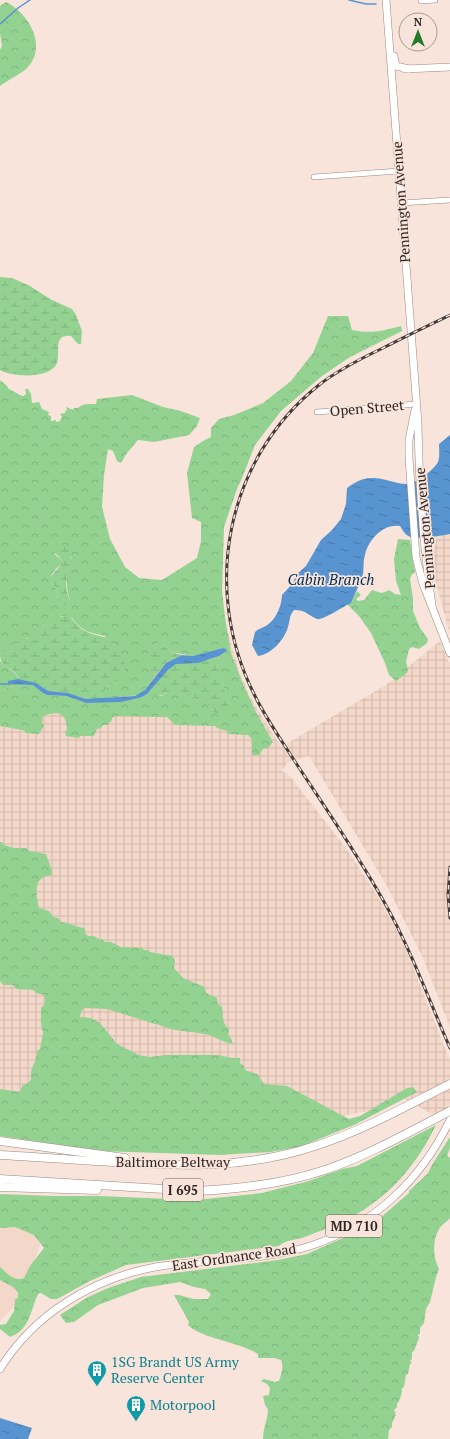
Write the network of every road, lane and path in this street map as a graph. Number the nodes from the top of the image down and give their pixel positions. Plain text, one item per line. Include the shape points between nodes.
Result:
1 (386, 0) edge
2 (435, 0) edge
3 (421, 1) edge
4 (450, 67) edge
5 (391, 69) junction
6 (409, 69) junction
7 (399, 172) junction
8 (314, 177) dead end
9 (450, 200) edge
10 (401, 203) junction
11 (416, 404) junction
12 (318, 412) dead end
13 (432, 604) junction
14 (450, 653) edge
15 (450, 1084) edge
16 (450, 1111) edge
17 (450, 1120) edge
18 (0, 1141) edge
19 (0, 1155) edge
20 (220, 1165) junction
21 (0, 1179) edge
22 (0, 1187) edge
23 (224, 1190) junction
24 (0, 1369) edge

1 - 5 main road, Pennington Avenue
1 - 6 main road via 395,64
2 - 3 street
4 - 6 main road
5 - 6 main road
5 - 7 main road, Pennington Avenue
7 - 8 street
7 - 10 main road, Pennington Avenue
9 - 10 street
10 - 11 main road, Pennington Avenue
11 - 12 street, Open Street
11 - 13 main road, Pennington Avenue via 425,557
11 - 13 main road, Pennington Avenue via 409,440 414,542 418,571
13 - 14 main road, Pennington Avenue
15 - 20 highway, Baltimore Beltway / I 695 via 345,1135 315,1146 279,1156
16 - 23 highway, Baltimore Beltway / I 695 via 354,1159 325,1170 254,1187
17 - 24 main road, East Ordnance Road / MD 710 via 417,1173 400,1192 360,1223 310,1246 282,1253 155,1267 103,1282 64,1303 44,1319 12,1351
18 - 20 highway via 129,1158
19 - 20 highway, Baltimore Beltway / I 695 via 166,1165
21 - 23 highway, Baltimore Beltway / I 695
22 - 23 highway via 152,1192

